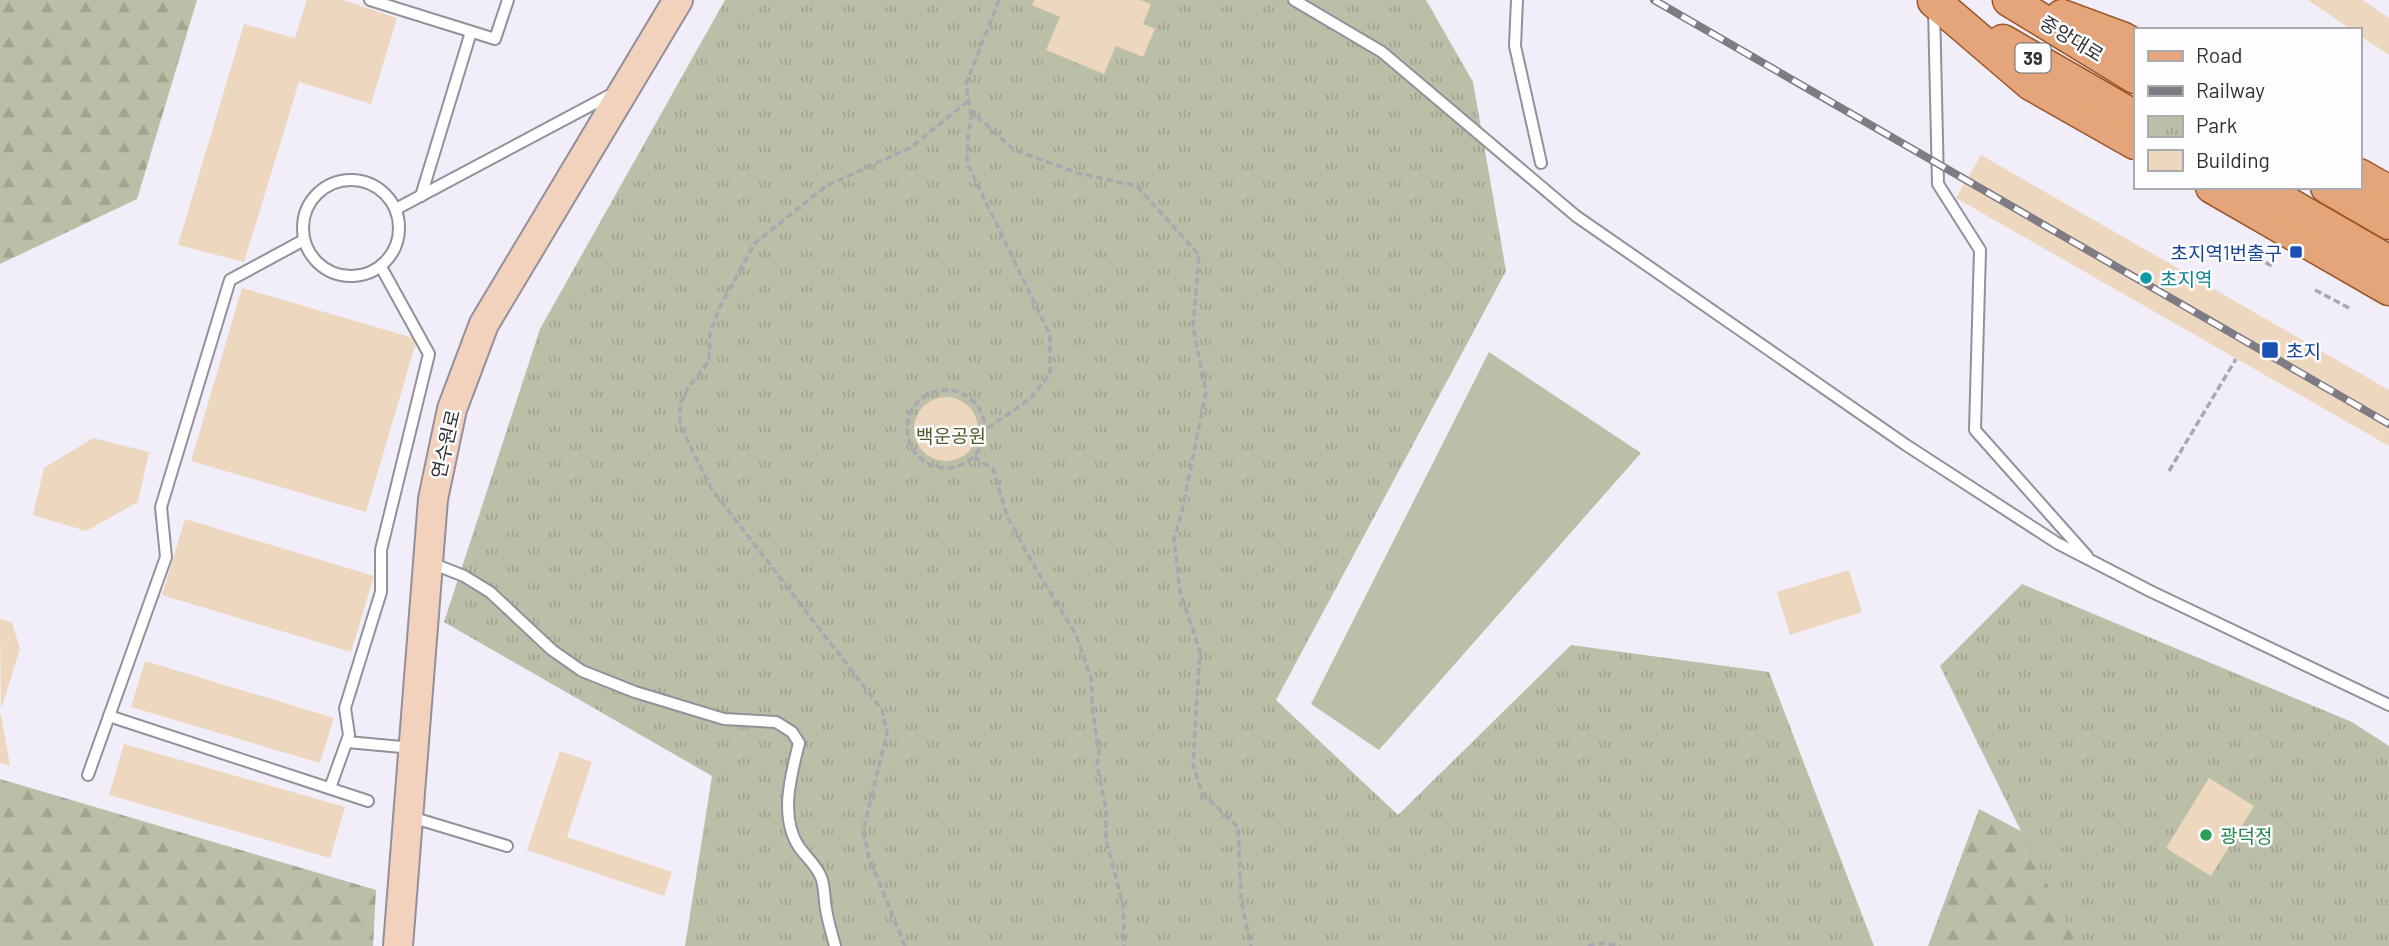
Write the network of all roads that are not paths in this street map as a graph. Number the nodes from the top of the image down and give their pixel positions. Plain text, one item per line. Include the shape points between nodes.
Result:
1 (370, 0) edge
2 (508, 0) edge
3 (678, 0) edge
4 (1294, 0) edge
5 (1517, 0) edge
6 (2008, 0) edge
7 (2017, 0) edge
8 (1933, 1) edge
9 (471, 32) junction
10 (2134, 44) edge
11 (2134, 76) edge
12 (626, 87) junction
13 (2134, 116) edge
14 (2134, 143) edge
15 (1541, 163) dead end
16 (2361, 176) edge
17 (2215, 189) edge
18 (2262, 189) edge
19 (2330, 189) edge
20 (2389, 192) edge
21 (421, 196) junction
22 (396, 209) junction
23 (2389, 223) edge
24 (303, 240) junction
25 (2389, 262) edge
26 (381, 267) junction
27 (2389, 289) edge
28 (2092, 561) junction
29 (428, 562) junction
30 (2389, 705) edge
31 (109, 716) junction
32 (346, 742) junction
33 (414, 748) junction
34 (88, 775) dead end
35 (330, 788) junction
36 (368, 801) dead end
37 (408, 816) junction
38 (507, 846) dead end
39 (398, 946) edge
40 (835, 946) edge

1 - 9 lane
2 - 9 lane via 495,39
3 - 12 street, 연수원로
4 - 28 lane via 1382,52 1587,224 1906,444
5 - 15 lane via 1516,46
6 - 11 main road, 중앙대로 / 39
7 - 10 main road
8 - 13 main road, 중앙대로 / 39
8 - 14 main road via 2031,84
8 - 28 lane via 1938,184 1980,250 1975,430
9 - 21 lane
12 - 21 lane
12 - 29 street, 연수원로 via 484,324 452,409 433,499
16 - 20 main road
17 - 27 main road
18 - 25 main road
19 - 23 main road
21 - 22 lane
22 - 24 lane via 374,186 343,180 315,195 306,208
22 - 26 lane via 398,241
24 - 26 lane via 320,266 335,274 366,275
24 - 31 lane via 230,280 161,507 166,557
26 - 32 lane via 429,354 381,550 382,592 345,708
28 - 30 lane
29 - 33 street, 연수원로
29 - 40 lane via 490,592 552,650 582,671 680,707 724,719 776,722 792,732 799,743 792,774 790,829 822,880
31 - 34 lane
31 - 35 lane
32 - 33 lane
32 - 35 lane
33 - 37 street, 연수원로
35 - 36 lane
37 - 38 lane
37 - 39 street, 연수원로

